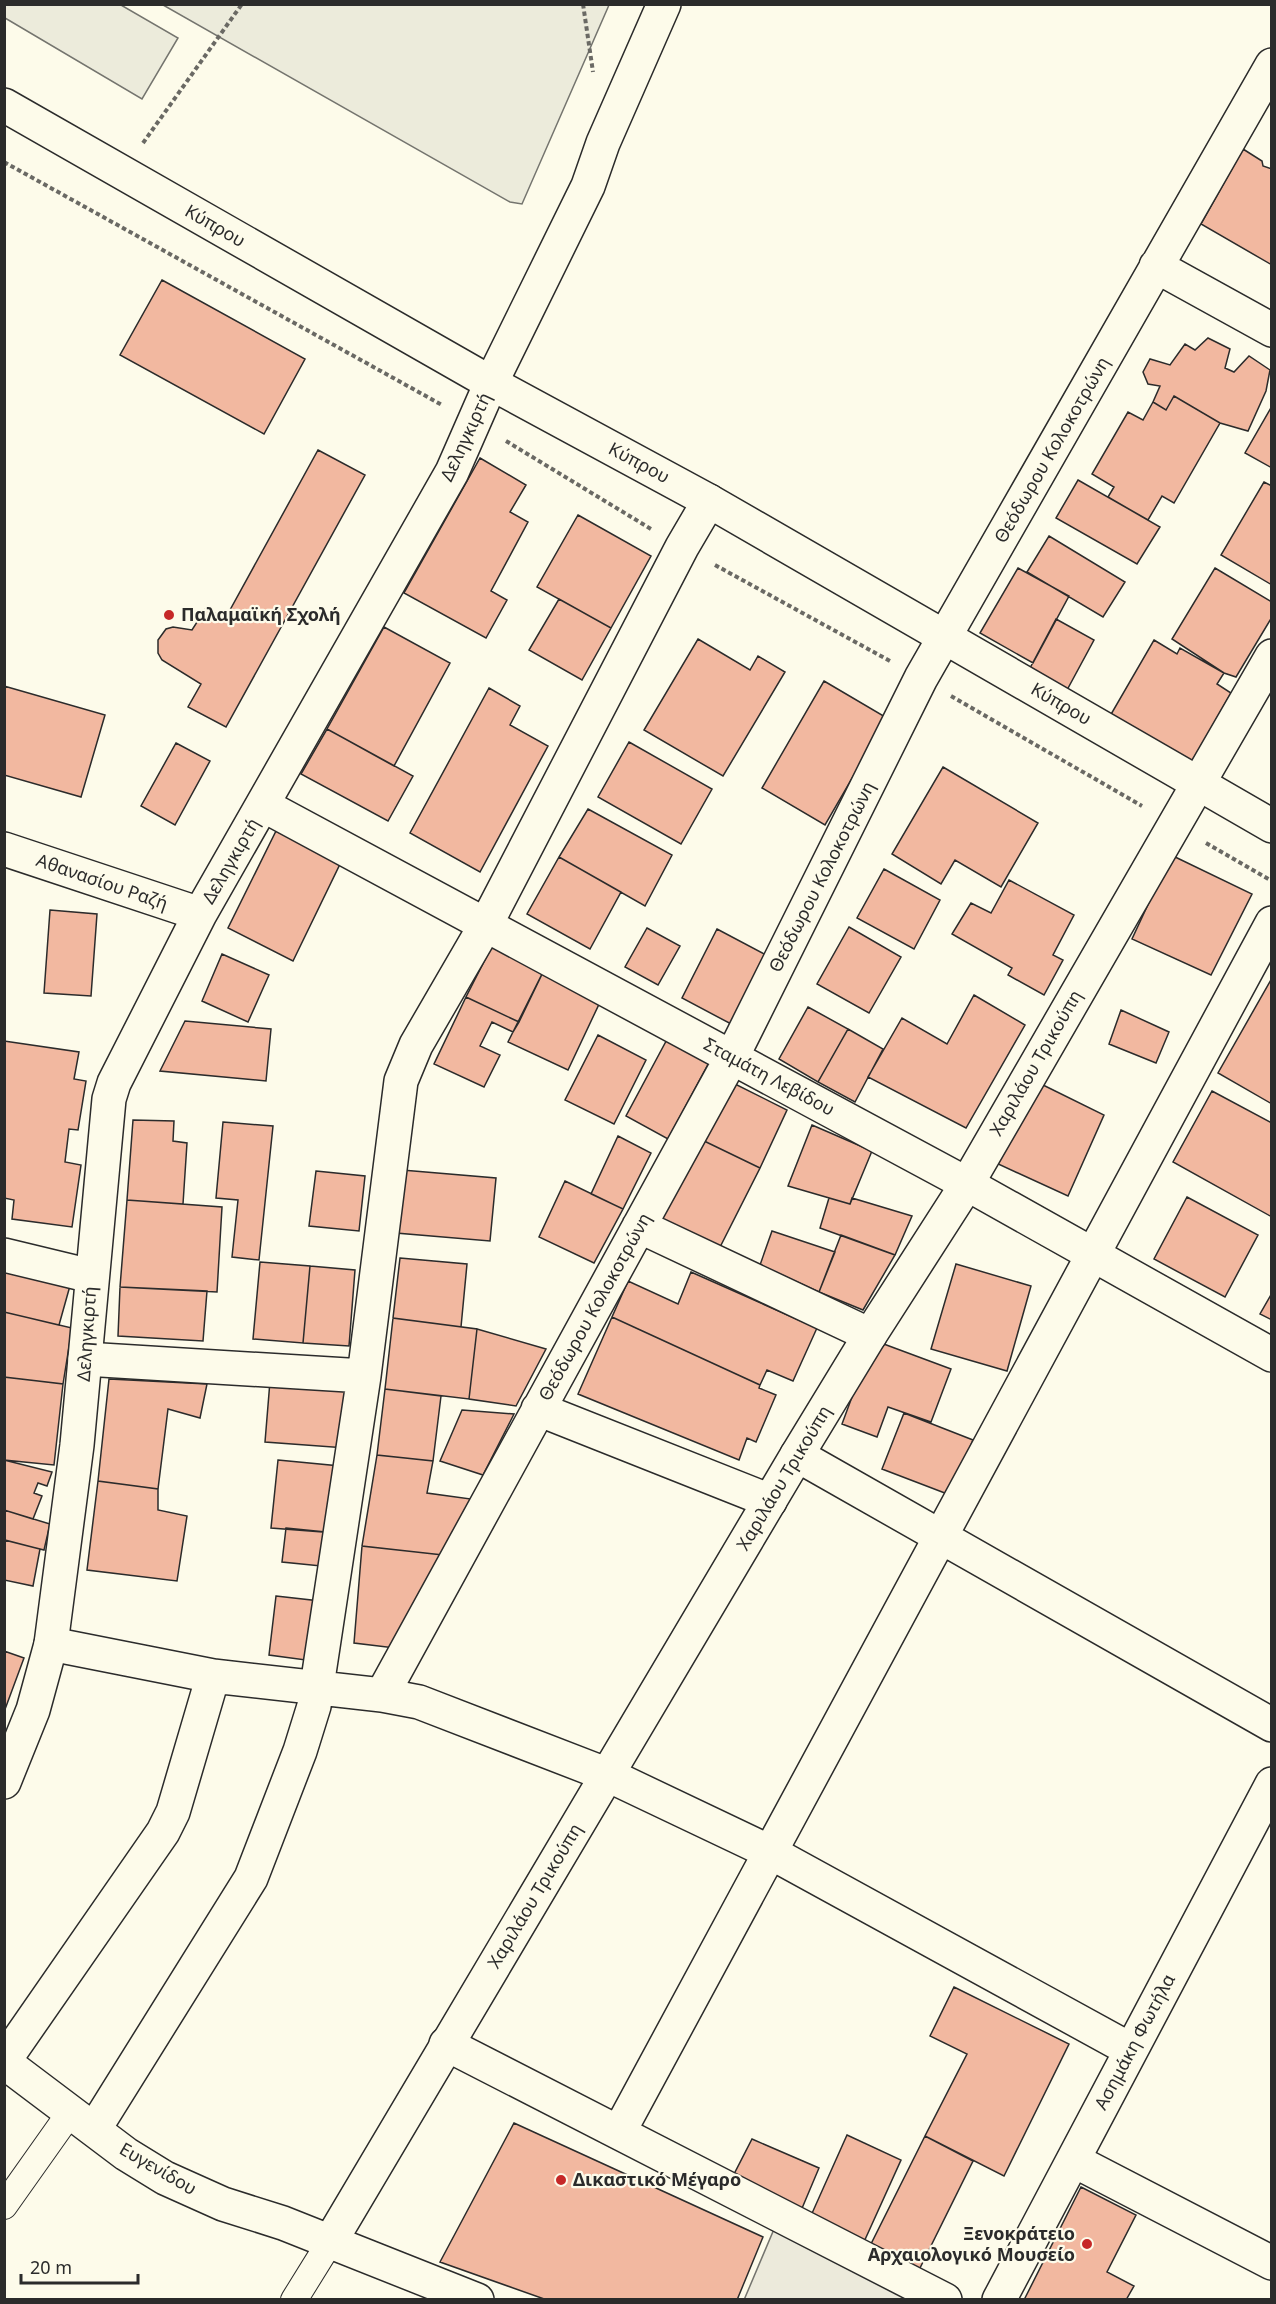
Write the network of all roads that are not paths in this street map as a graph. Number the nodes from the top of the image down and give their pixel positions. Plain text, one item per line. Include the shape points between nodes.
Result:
1 (664, 4) edge
2 (1272, 65) edge
3 (4, 105) edge
4 (1156, 266) junction
5 (1272, 330) edge
6 (491, 383) junction
7 (709, 501) junction
8 (946, 637) junction
9 (1272, 656) edge
10 (1198, 784) junction
11 (263, 805) junction
12 (1272, 826) edge
13 (4, 849) edge
14 (200, 914) junction
15 (1272, 922) edge
16 (485, 926) junction
17 (732, 1057) junction
18 (967, 1184) junction
19 (639, 1226) junction
20 (1093, 1254) junction
21 (4, 1255) edge
22 (91, 1276) junction
23 (870, 1335) junction
24 (1272, 1355) edge
25 (85, 1359) junction
26 (364, 1376) junction
27 (538, 1409) junction
28 (797, 1455) junction
29 (770, 1501) junction
30 (940, 1537) junction
31 (51, 1644) junction
32 (213, 1676) junction
33 (318, 1687) junction
34 (382, 1695) junction
35 (1272, 1725) edge
36 (8, 1764) edge
37 (608, 1776) junction
38 (1272, 1784) edge
39 (770, 1852) junction
40 (446, 2044) junction
41 (1131, 2050) junction
42 (4, 2061) edge
43 (83, 2119) junction
44 (619, 2132) junction
45 (1073, 2160) junction
46 (4, 2206) edge
47 (330, 2242) junction
48 (1272, 2263) edge
49 (294, 2300) edge
50 (477, 2300) edge
51 (945, 2300) edge
52 (999, 2300) edge

1 - 6 street, Δεληγκιρτή via 588,186
2 - 4 street, Θεόδωρου Κολοκοτρώνη
3 - 6 street, Κύπρου
4 - 5 street
4 - 8 street, Θεόδωρου Κολοκοτρώνη
6 - 7 street, Κύπρου
6 - 11 street, Δεληγκιρτή via 452,472
7 - 8 street, Κύπρου
7 - 16 street
8 - 10 street, Κύπρου
8 - 17 street, Θεόδωρου Κολοκοτρώνη via 921,678
9 - 10 street, Χαριλάου Τρικούπη
10 - 12 street, Κύπρου
10 - 18 street, Χαριλάου Τρικούπη
11 - 14 street, Δεληγκιρτή
11 - 16 street, Σταμάτη Λεβίδου
13 - 14 street, Αθανασίου Ραζή
14 - 22 street, Δεληγκιρτή via 111,1091
15 - 20 street
16 - 17 street, Σταμάτη Λεβίδου
16 - 26 street via 416,1045 401,1081
17 - 18 street, Σταμάτη Λεβίδου
17 - 19 street, Θεόδωρου Κολοκοτρώνη
18 - 20 street, Σταμάτη Λεβίδου
18 - 23 street, Χαριλάου Τρικούπη
19 - 23 street
19 - 27 street, Θεόδωρου Κολοκοτρώνη
20 - 24 street, Σταμάτη Λεβίδου
20 - 30 street
21 - 22 street
22 - 25 street, Δεληγκιρτή
23 - 28 street, Χαριλάου Τρικούπη
25 - 26 street
25 - 31 street, Δεληγκιρτή via 73,1485
26 - 33 street
27 - 29 street
27 - 34 street, Θεόδωρου Κολοκοτρώνη
28 - 29 street, Χαριλάου Τρικούπη
28 - 30 street
29 - 37 street, Χαριλάου Τρικούπη
30 - 35 street
30 - 39 street
31 - 32 street
31 - 36 street, Δεληγκιρτή
32 - 33 street
32 - 42 street via 168,1822
33 - 34 street
33 - 43 street via 300,1751 251,1878 233,1911
34 - 37 street via 419,1702
37 - 39 street
37 - 40 street, Χαριλάου Τρικούπη
38 - 41 street, Ασημάκη Φωτήλα
39 - 41 street
39 - 44 street
40 - 44 street
40 - 47 street, Χαριλάου Τρικούπη
41 - 45 street, Ασημάκη Φωτήλα
42 - 43 street, Ευγενίδου
43 - 46 street
43 - 47 street, Ευγενίδου via 126,2154 191,2190
44 - 51 street
45 - 48 street
45 - 52 street, Ασημάκη Φωτήλα
47 - 49 street, Χαριλάου Τρικούπη
47 - 50 street, Ευγενίδου

